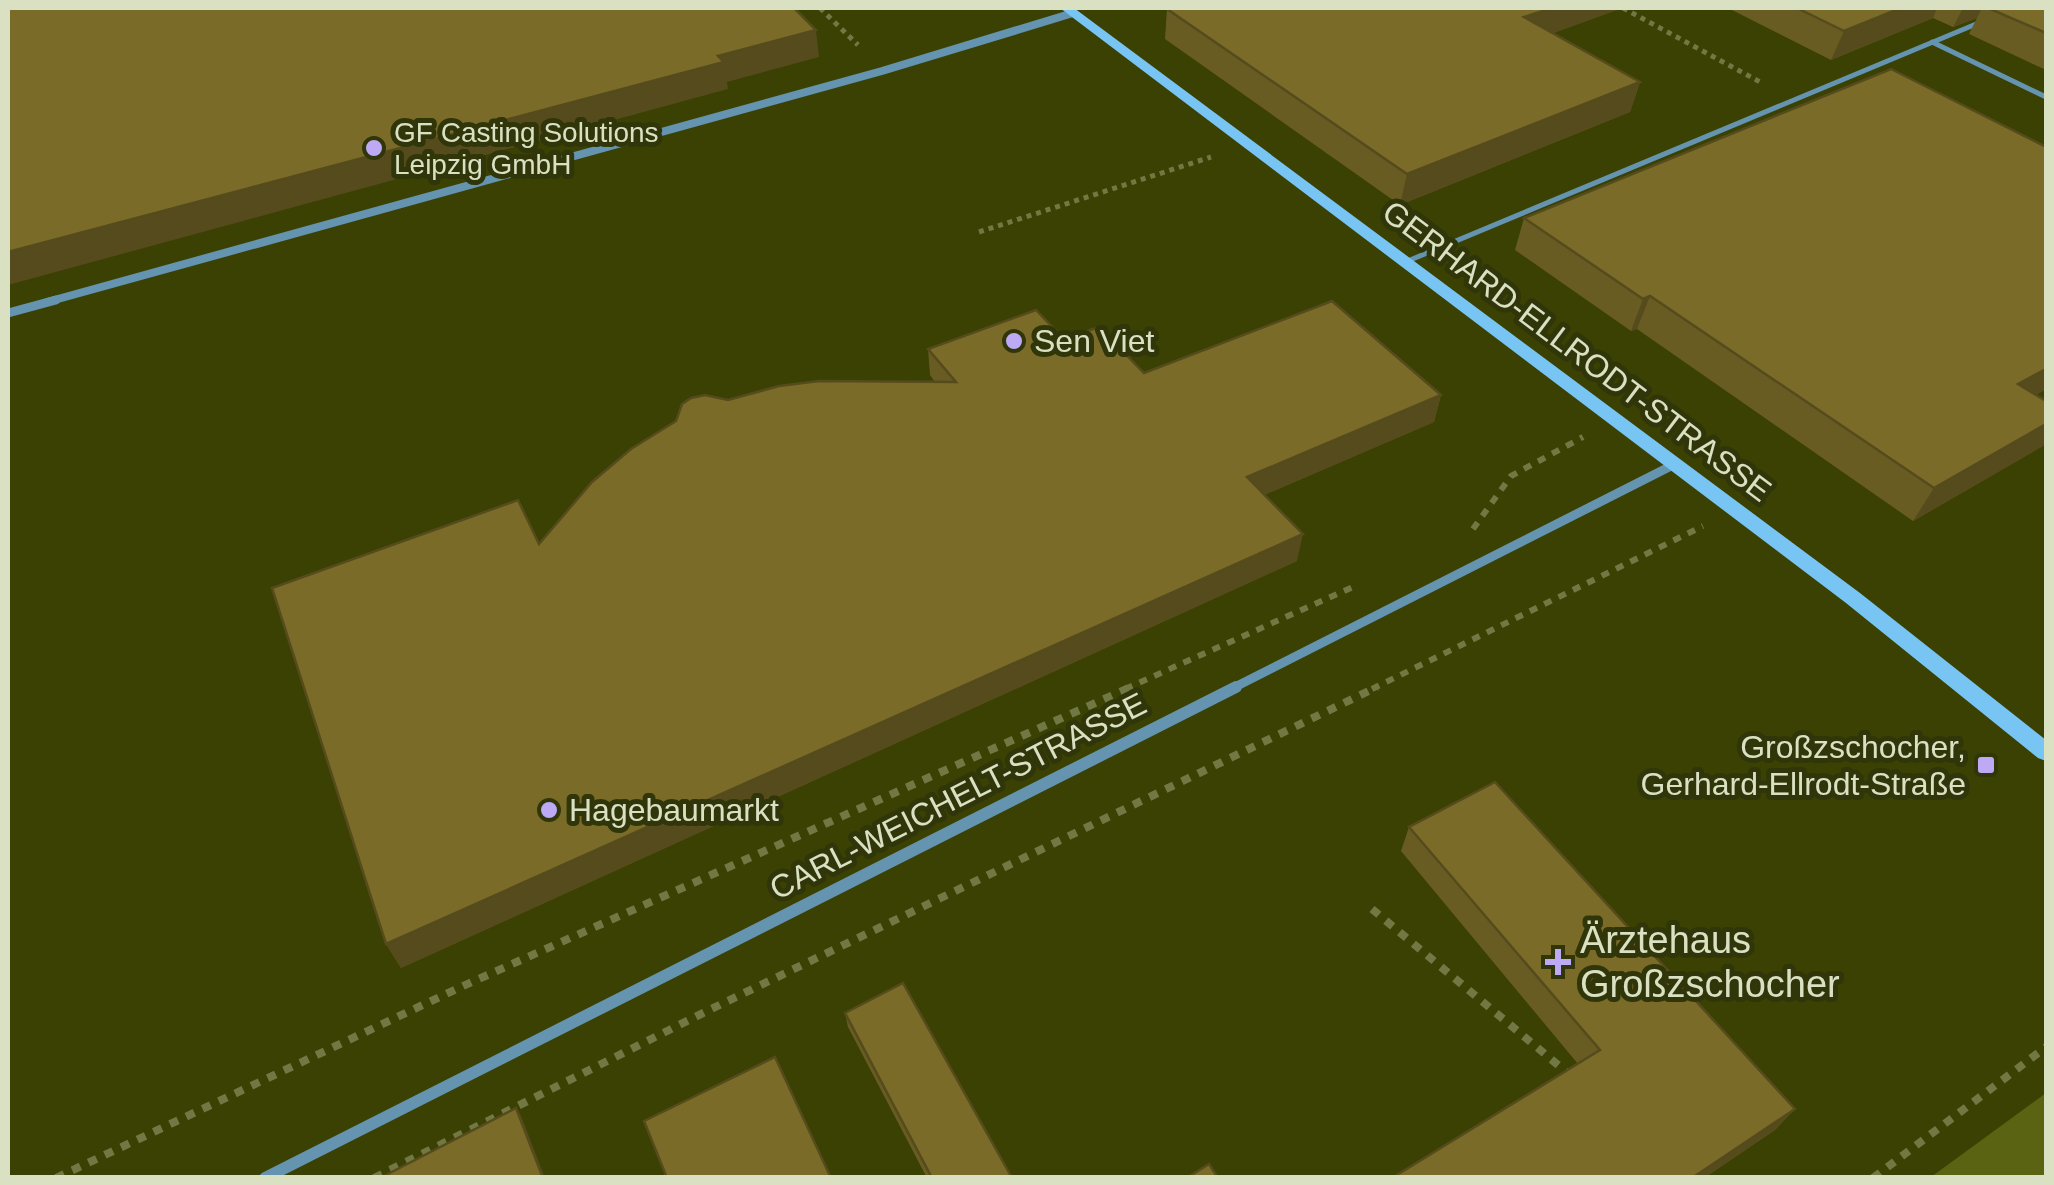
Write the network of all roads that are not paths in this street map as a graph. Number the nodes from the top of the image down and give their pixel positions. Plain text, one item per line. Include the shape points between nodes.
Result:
1 (1070, 10) edge
2 (1982, 22) dead end
3 (1932, 42) junction
4 (2046, 97) edge
5 (1403, 263) junction
6 (8, 313) edge
7 (1675, 464) junction
8 (2046, 752) edge
9 (265, 1178) edge

1 - 5 main road, GERHARD-ELLRODT-STRASSE
1 - 6 street via 871,74
2 - 3 lane
3 - 4 lane
3 - 5 lane
5 - 7 main road, GERHARD-ELLRODT-STRASSE
7 - 8 main road, GERHARD-ELLRODT-STRASSE
7 - 9 street, CARL-WEICHELT-STRASSE

